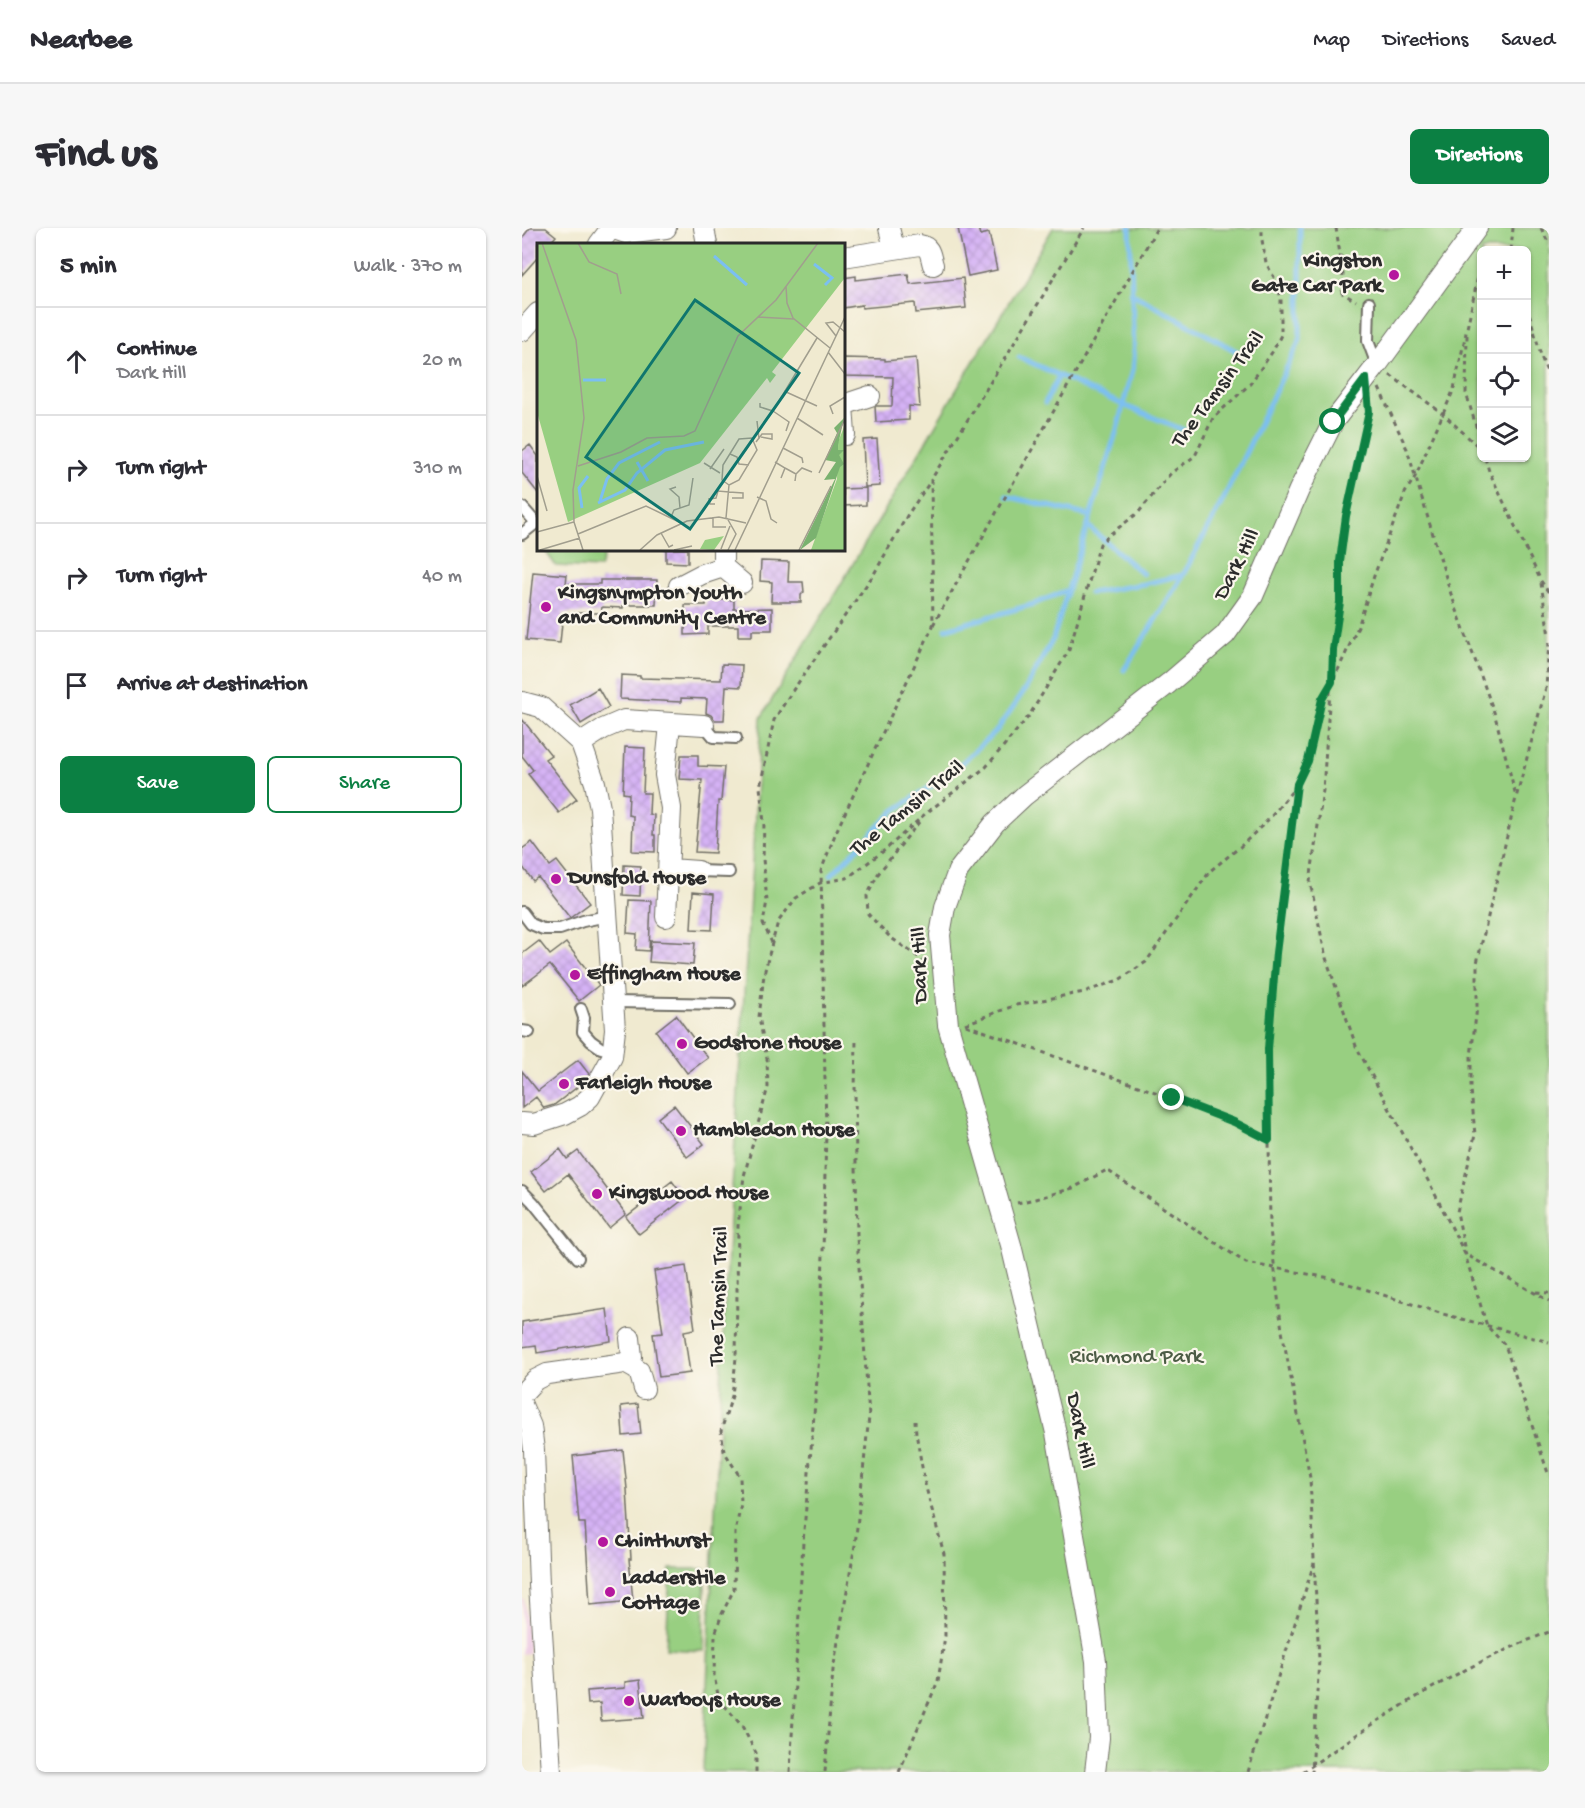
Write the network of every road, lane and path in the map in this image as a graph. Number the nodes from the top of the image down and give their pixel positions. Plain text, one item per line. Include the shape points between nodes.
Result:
1 (611, 228) edge
2 (666, 228) edge
3 (704, 228) edge
4 (889, 228) edge
5 (1084, 228) edge
6 (1157, 228) edge
7 (1262, 228) edge
8 (1336, 228) edge
9 (1477, 228) edge
10 (1513, 228) edge
11 (1541, 228) edge
12 (600, 243) edge
13 (707, 243) edge
14 (1549, 244) edge
15 (1511, 246) edge
16 (894, 248) junction
17 (844, 257) edge
18 (933, 265) dead end
19 (1477, 283) edge
20 (1369, 303) joint
21 (537, 314) edge
22 (1531, 320) edge
23 (1468, 327) junction
24 (522, 331) edge
25 (1372, 371) junction
26 (1549, 377) edge
27 (870, 396) dead end
28 (844, 405) edge
29 (1442, 413) junction
30 (1477, 431) edge
31 (1477, 444) edge
32 (1486, 462) edge
33 (1415, 477) junction
34 (931, 480) junction
35 (522, 507) edge
36 (522, 534) edge
37 (723, 558) edge
38 (1541, 581) junction
39 (742, 584) dead end
40 (679, 586) dead end
41 (1549, 593) edge
42 (933, 626) junction
43 (1549, 636) edge
44 (1549, 642) edge
45 (1332, 682) junction
46 (522, 702) edge
47 (670, 724) junction
48 (704, 724) joint
49 (736, 738) dead end
50 (580, 743) junction
51 (1297, 784) junction
52 (1516, 798) junction
53 (670, 869) junction
54 (698, 871) joint
55 (729, 872) dead end
56 (820, 883) junction
57 (522, 912) edge
58 (607, 916) junction
59 (666, 917) dead end
60 (772, 943) junction
61 (614, 1002) junction
62 (730, 1004) dead end
63 (581, 1009) dead end
64 (856, 1040) dead end
65 (613, 1051) junction
66 (522, 1123) edge
67 (1269, 1140) junction
68 (522, 1191) edge
69 (1009, 1204) dead end
70 (1465, 1254) junction
71 (578, 1258) dead end
72 (1274, 1268) junction
73 (1534, 1292) junction
74 (1549, 1293) edge
75 (1549, 1301) edge
76 (1487, 1326) junction
77 (630, 1338) dead end
78 (1549, 1342) edge
79 (625, 1363) junction
80 (644, 1389) dead end
81 (522, 1402) edge
82 (915, 1421) dead end
83 (1549, 1476) edge
84 (1314, 1561) junction
85 (531, 1586) edge
86 (1549, 1632) edge
87 (1313, 1765) junction
88 (551, 1772) edge
89 (756, 1772) edge
90 (790, 1772) edge
91 (825, 1772) edge
92 (899, 1772) edge
93 (1095, 1772) edge
94 (1248, 1772) edge
95 (1303, 1772) edge
96 (1312, 1772) edge

1 - 2 street via 626,233
1 - 12 street
3 - 13 street
4 - 16 street
5 - 34 path
6 - 42 path
7 - 56 path, The Tamsin Trail via 1266,263 1281,298 1281,334 1250,384 1213,418 1195,456 1171,472 1138,513 1100,544 1069,650 1029,716 986,766 885,850 847,878
8 - 20 path via 1342,293
9 - 25 street, Dark Hill
10 - 15 path
11 - 14 path
16 - 17 street
16 - 18 street via 926,246
19 - 23 path
20 - 25 lane
21 - 24 street
22 - 26 path
23 - 29 path via 1454,389
23 - 30 path via 1466,393
25 - 29 path
25 - 33 path via 1407,449
25 - 45 path via 1369,412 1340,561
25 - 93 street, Dark Hill via 1333,422 1253,596 1225,635 1025,795 995,824 958,871 945,907 940,935 948,1026 1011,1245 1056,1433 1094,1650 1099,1738
27 - 28 street
29 - 31 path
29 - 33 path
32 - 38 path
33 - 45 path via 1392,524 1358,627
33 - 52 path via 1451,594 1494,711
34 - 42 path
34 - 60 path via 874,573 774,720 760,787 767,901 763,923
35 - 36 lane via 536,523
37 - 39 street
37 - 40 street
38 - 41 path
38 - 43 path
42 - 56 path via 836,832
44 - 52 path via 1546,688
45 - 51 path via 1322,699 1308,761
45 - 70 path via 1310,882 1326,958 1356,1046
46 - 50 street via 542,707
47 - 48 street
47 - 50 street via 624,720
47 - 53 street via 665,775 671,808
48 - 49 lane via 714,737
50 - 58 street via 600,808
51 - 67 path via 1269,1037
51 - 67 path via 1270,818 1210,871 1146,962 1119,980 1084,992 1016,1005 964,1024 1172,1098
52 - 70 path via 1477,963 1471,1056 1474,1135 1457,1212
53 - 54 street
53 - 59 street
54 - 55 lane
56 - 60 path, The Tamsin Trail via 796,898 778,922
56 - 90 path via 826,1131 820,1333
57 - 58 lane via 531,924 543,929 560,929
58 - 61 street
60 - 89 path, The Tamsin Trail via 759,1017 768,1087 744,1176 738,1226 736,1358 732,1396 722,1431 724,1451 740,1478 741,1504 735,1533 734,1589 716,1635 714,1677 718,1699 742,1726 756,1752
61 - 62 lane
61 - 65 street
63 - 65 lane via 584,1032 601,1048
64 - 91 path via 857,1237 869,1417 855,1545 833,1670
65 - 66 street via 590,1097 580,1106 534,1124
67 - 72 path
68 - 71 lane
69 - 72 path via 1073,1188 1107,1170 1246,1263
70 - 73 path
70 - 76 path
72 - 76 path via 1330,1278
72 - 84 path via 1310,1478
73 - 74 path
73 - 75 path
76 - 78 path
76 - 83 path via 1505,1345
77 - 79 street via 632,1357
79 - 80 street via 639,1371
79 - 81 street via 547,1374 535,1380
81 - 85 street via 534,1450
82 - 92 path via 925,1484 944,1554 945,1636 938,1681
84 - 87 path via 1319,1660
84 - 94 path
85 - 88 street
86 - 87 path via 1428,1689
87 - 95 path
87 - 96 path

